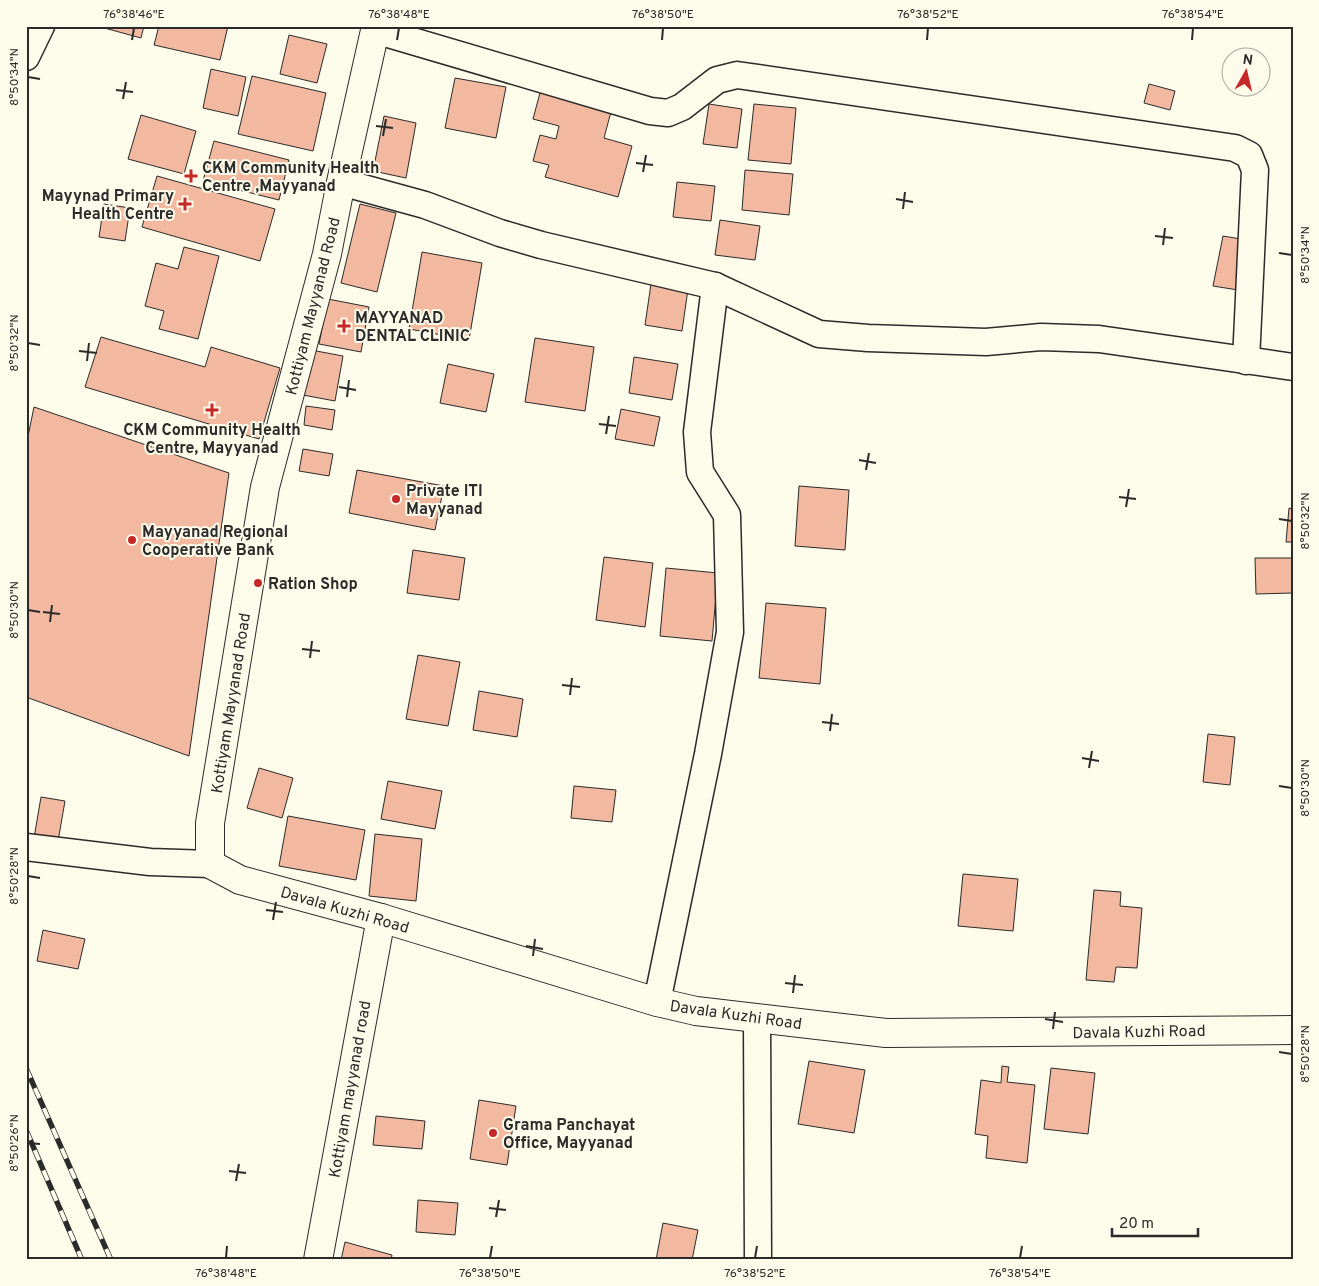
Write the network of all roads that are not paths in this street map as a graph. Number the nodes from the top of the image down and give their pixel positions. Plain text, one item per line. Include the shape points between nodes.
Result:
1 (41, 26) edge
2 (375, 28) edge
3 (26, 57) edge
4 (341, 182) junction
5 (715, 286) junction
6 (1246, 361) junction
7 (1293, 367) edge
8 (26, 847) edge
9 (210, 864) junction
10 (381, 918) junction
11 (657, 1002) junction
12 (757, 1018) junction
13 (1293, 1030) edge
14 (318, 1260) edge
15 (758, 1260) edge

1 - 3 street
2 - 4 street, Kottiyam Mayyanad Road
2 - 6 street via 650,111 668,113 682,107 718,80 737,75 1234,148 1249,155 1255,170
4 - 5 street via 425,205 541,246
4 - 9 street, Kottiyam Mayyanad Road via 327,254 266,487 210,823
5 - 6 street via 819,334 986,342 1040,337 1099,339
5 - 11 street via 697,432 700,472 728,515 730,632
6 - 7 street
8 - 9 street via 150,862
9 - 10 street, Davala Kuzhi Road via 240,880
10 - 11 street, Davala Kuzhi Road
10 - 14 street, Kottiyam mayyanad road
11 - 12 street, Davala Kuzhi Road via 696,1011
12 - 13 street, Davala Kuzhi Road via 886,1034
12 - 15 street

